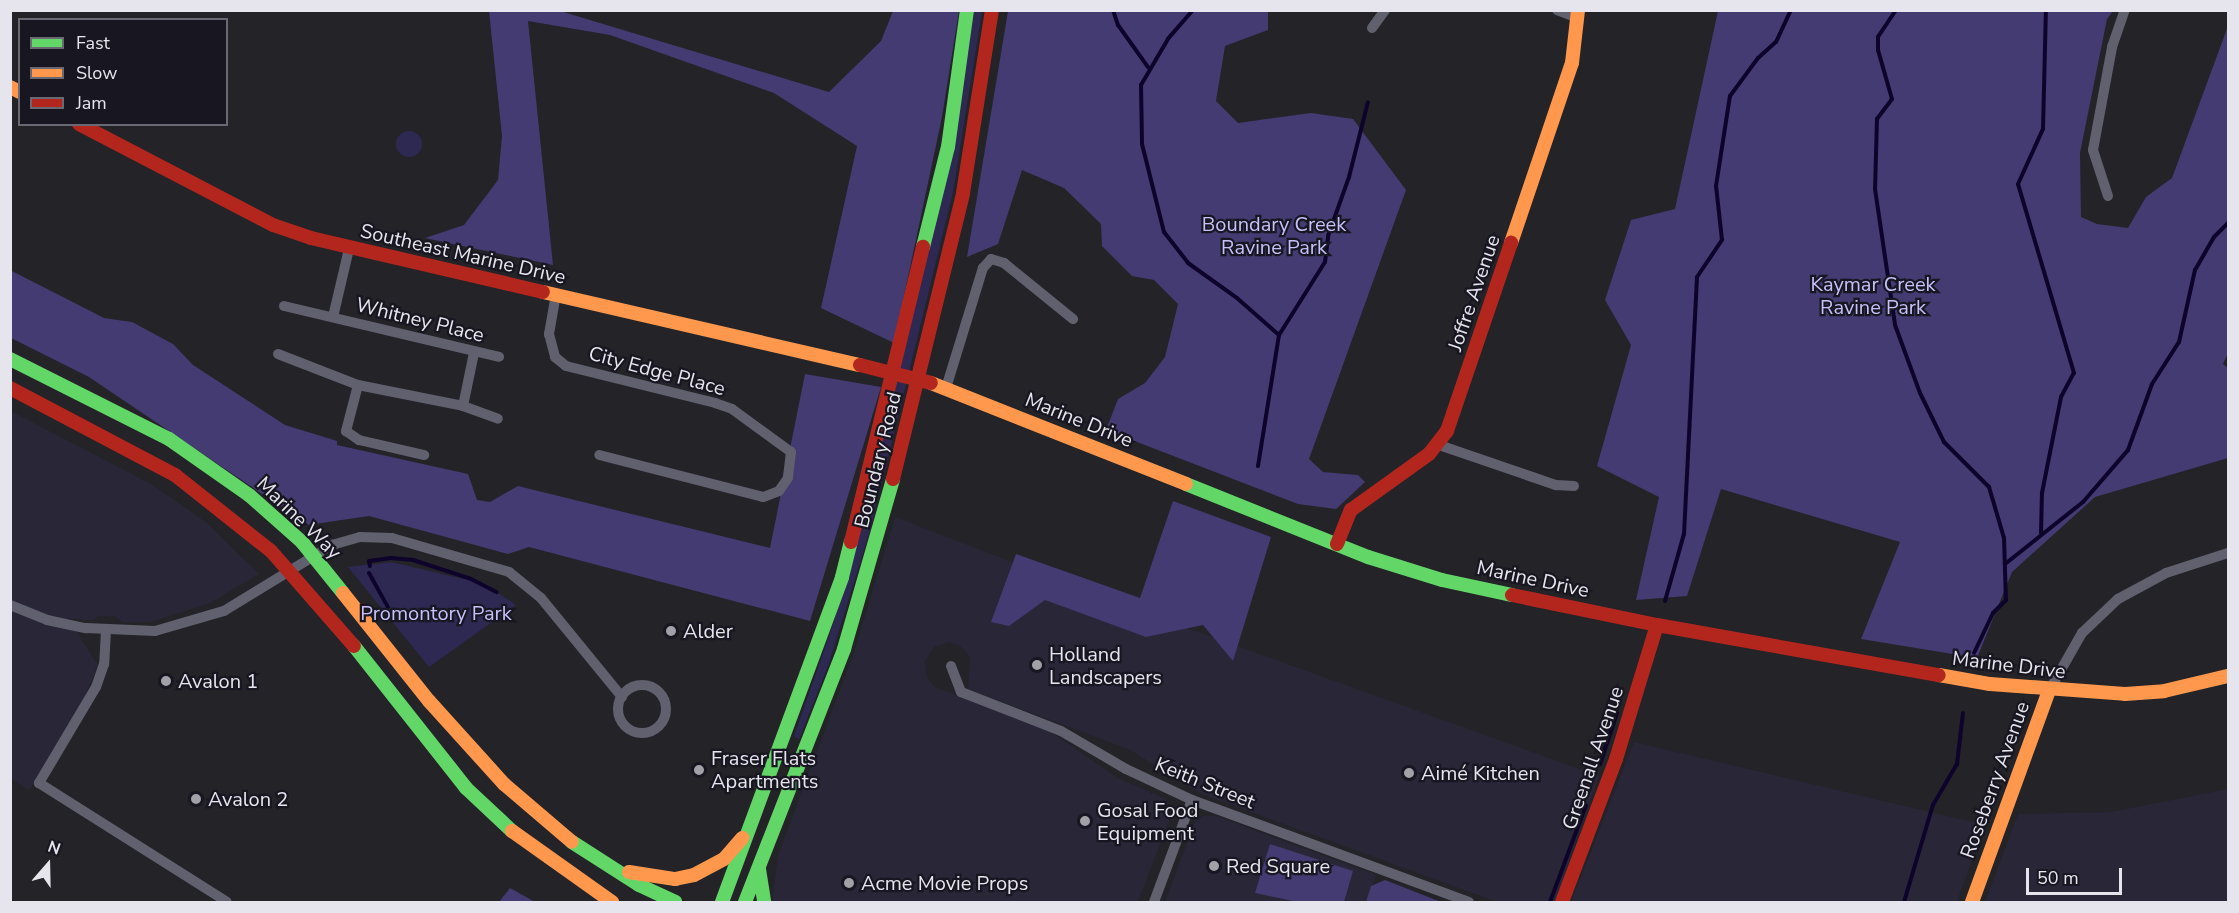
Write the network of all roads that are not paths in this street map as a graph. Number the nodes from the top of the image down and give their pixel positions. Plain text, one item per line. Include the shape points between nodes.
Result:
1 (967, 10) edge
2 (992, 10) edge
3 (1385, 10) edge
4 (1557, 10) edge
5 (2126, 10) edge
6 (1578, 14) edge
7 (1372, 28) dead end
8 (83, 126) edge
9 (2108, 196) dead end
10 (349, 249) junction
11 (556, 294) junction
12 (284, 306) dead end
13 (333, 317) junction
14 (1073, 319) dead end
15 (474, 353) junction
16 (278, 354) dead end
17 (498, 357) dead end
18 (10, 359) edge
19 (860, 365) joint
20 (358, 385) junction
21 (10, 388) edge
22 (946, 388) junction
23 (463, 406) junction
24 (498, 419) dead end
25 (1439, 445) junction
26 (424, 455) dead end
27 (598, 455) dead end
28 (1574, 486) dead end
29 (1337, 544) junction
30 (2228, 553) edge
31 (314, 556) junction
32 (290, 571) junction
33 (10, 605) edge
34 (1657, 625) junction
35 (106, 630) junction
36 (951, 666) dead end
37 (2229, 676) edge
38 (2049, 691) junction
39 (622, 697) junction
40 (1192, 800) junction
41 (750, 828) junction
42 (759, 865) junction
43 (616, 869) junction
44 (227, 903) edge
45 (612, 903) edge
46 (675, 903) edge
47 (722, 903) edge
48 (745, 903) edge
49 (764, 903) edge
50 (1154, 903) edge
51 (1469, 903) edge
52 (1562, 903) edge
53 (1972, 903) edge

1 - 41 main road, Boundary Road via 948,147 842,577
2 - 42 main road, Boundary Road via 965,183 883,522 844,649
3 - 7 street
4 - 6 street
5 - 9 street via 2112,47 2093,150
6 - 25 main road, Joffre Avenue via 1572,63 1453,414
8 - 10 main road, Southeast Marine Drive via 273,225
10 - 11 main road, Southeast Marine Drive
10 - 13 street, Whitney Place
11 - 19 main road, Southeast Marine Drive
11 - 27 street, City Edge Place via 549,334 555,357 566,366 732,409 791,452 788,478 779,490 763,497
12 - 13 street, Whitney Place
13 - 15 street, Whitney Place
14 - 22 street via 1004,263 991,259 983,268
15 - 17 street, Whitney Place
15 - 23 street
16 - 20 street
18 - 31 main road, Marine Way via 169,439 249,495
19 - 22 main road, Marine Drive, bridge
20 - 23 street
20 - 26 street via 346,431 359,440
21 - 32 main road via 176,475 215,503
22 - 29 main road, Marine Drive
23 - 24 street
25 - 28 street via 1556,485
25 - 29 main road via 1354,506
29 - 34 main road, Marine Drive via 1442,580
30 - 38 street, Roseberry Avenue via 2166,573 2118,599 2082,633
31 - 32 street
31 - 39 street via 332,544 360,537 392,538 508,572 541,598
31 - 43 main road, Marine Way via 435,708 504,784 577,846
32 - 35 street via 224,611 194,622 155,631
32 - 45 main road via 466,788 527,845
33 - 35 street via 47,620
34 - 38 main road, Marine Drive via 1948,678
34 - 52 main road, Greenall Avenue via 1616,759
35 - 44 street via 98,681 39,783
36 - 40 street, Keith Street via 962,692 1061,731 1126,769
37 - 38 main road, Marine Drive via 2164,691
38 - 53 main road, Roseberry Avenue
39 - 39 street via 621,719 631,730 646,733 664,720 666,704 657,690 642,685
40 - 50 street
40 - 51 street, Keith Street
41 - 43 main road via 724,859 694,875 650,878
41 - 47 main road, Boundary Road
42 - 48 main road, Boundary Road
42 - 49 main road
43 - 46 main road, Marine Way

